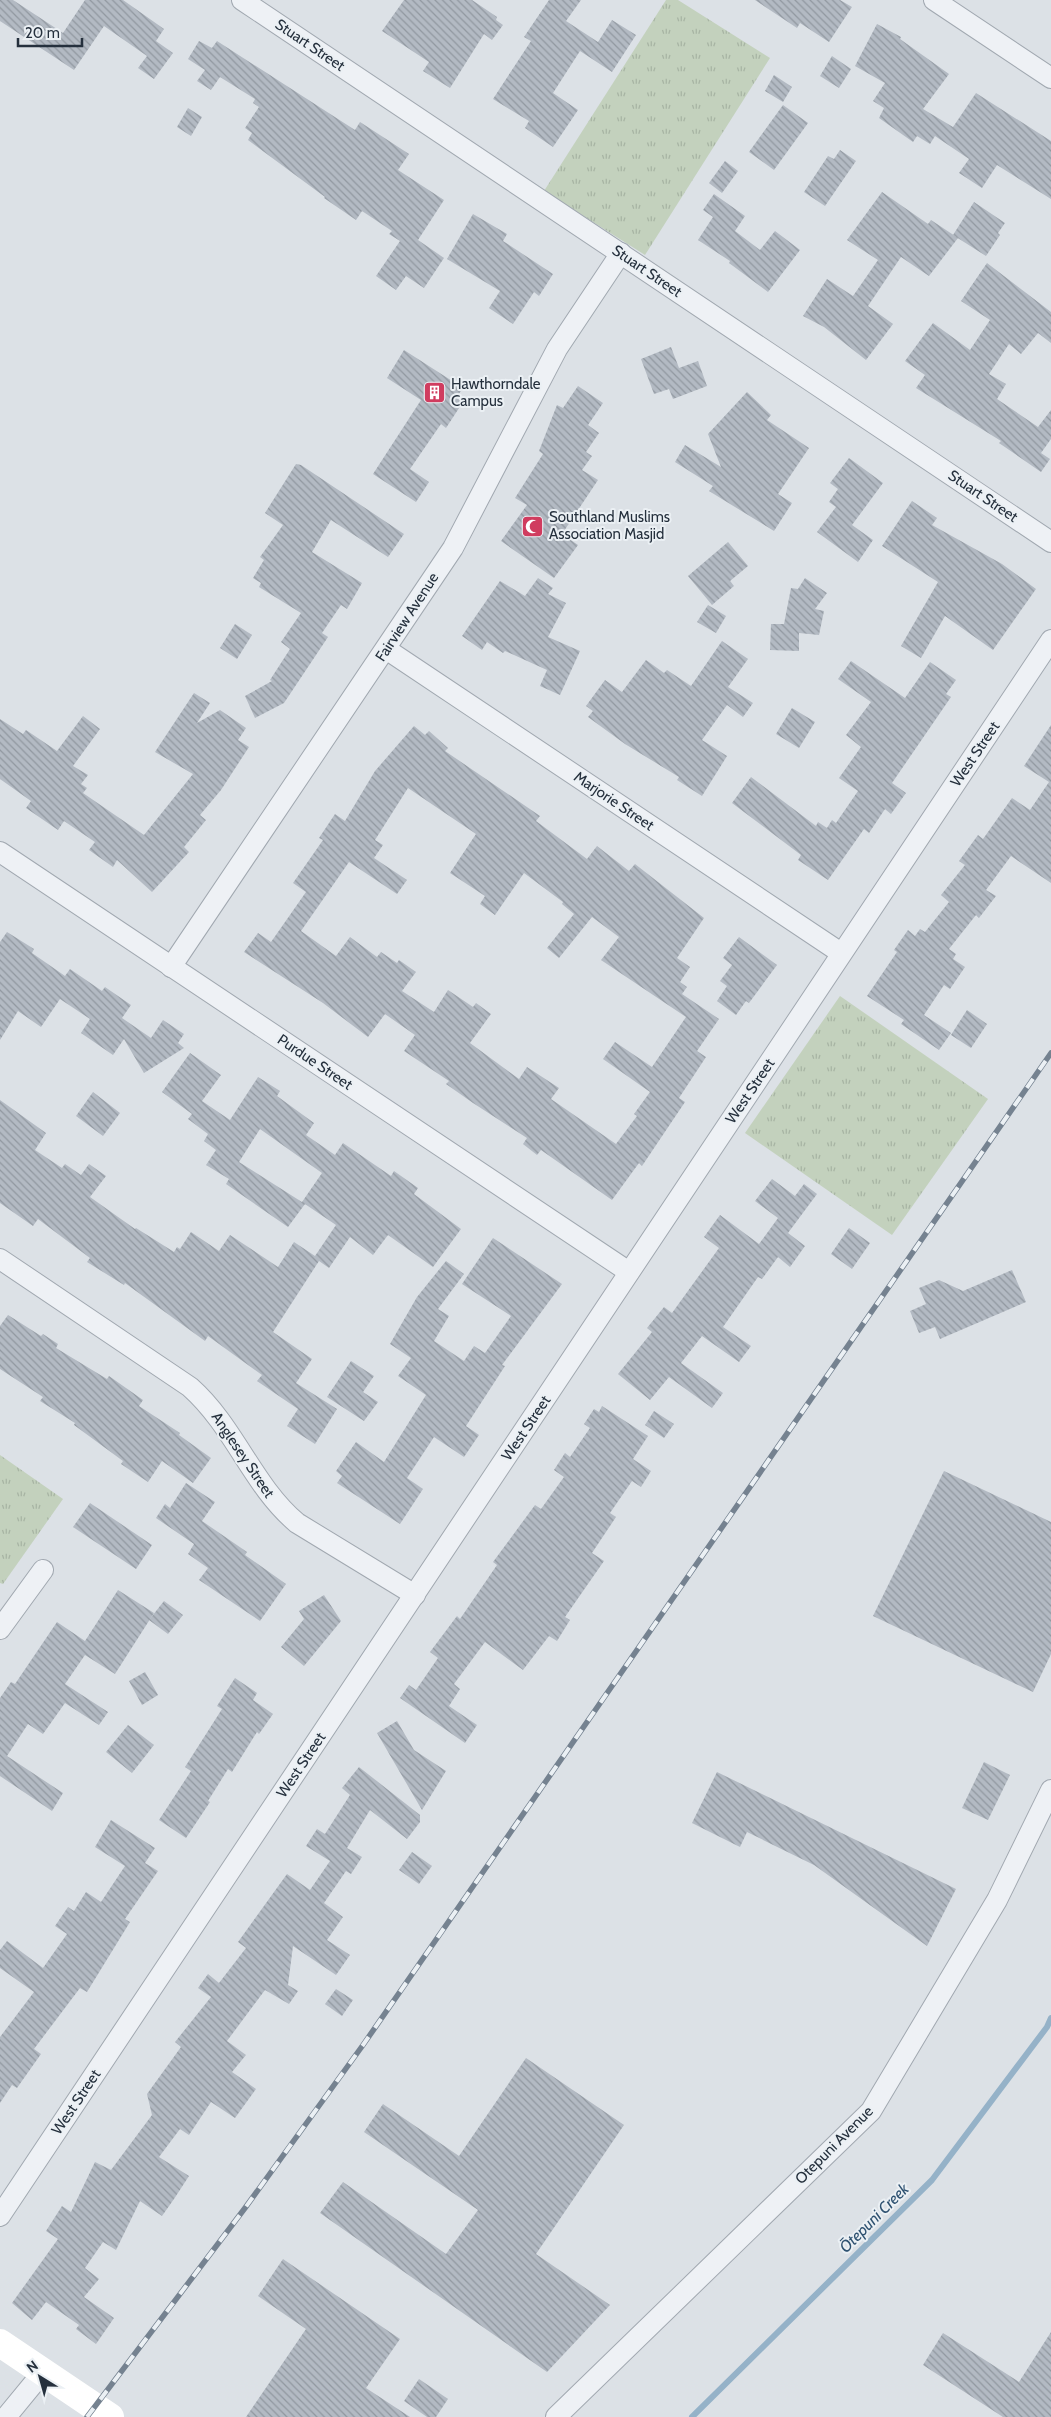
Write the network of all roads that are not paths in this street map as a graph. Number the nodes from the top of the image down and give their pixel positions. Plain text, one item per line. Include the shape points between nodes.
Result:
1 (242, 0) edge
2 (934, 0) edge
3 (1051, 78) edge
4 (621, 253) junction
5 (1051, 542) edge
6 (1051, 640) edge
7 (386, 649) junction
8 (0, 852) edge
9 (842, 953) junction
10 (172, 967) junction
11 (0, 1260) edge
12 (629, 1272) junction
13 (43, 1570) dead end
14 (415, 1595) junction
15 (0, 1629) edge
16 (1051, 1790) edge
17 (0, 2216) edge
18 (0, 2344) edge
19 (43, 2372) junction
20 (6, 2417) edge
21 (110, 2417) edge
22 (556, 2417) edge

1 - 4 street, Stuart Street
2 - 3 street
4 - 5 street, Stuart Street
4 - 7 street, Fairview Avenue via 557,350 453,548
6 - 9 street, West Street
7 - 9 street, Marjorie Street
7 - 10 street, Fairview Avenue
8 - 10 street, Purdue Street
9 - 12 street, West Street
10 - 12 street, Purdue Street
11 - 14 street, Anglesey Street via 190,1387 227,1427 281,1510 298,1524
12 - 14 street, West Street
13 - 15 street
14 - 17 street, West Street
16 - 22 street, Otepuni Avenue via 997,1900 871,2111
18 - 19 street
19 - 20 street
19 - 21 street

